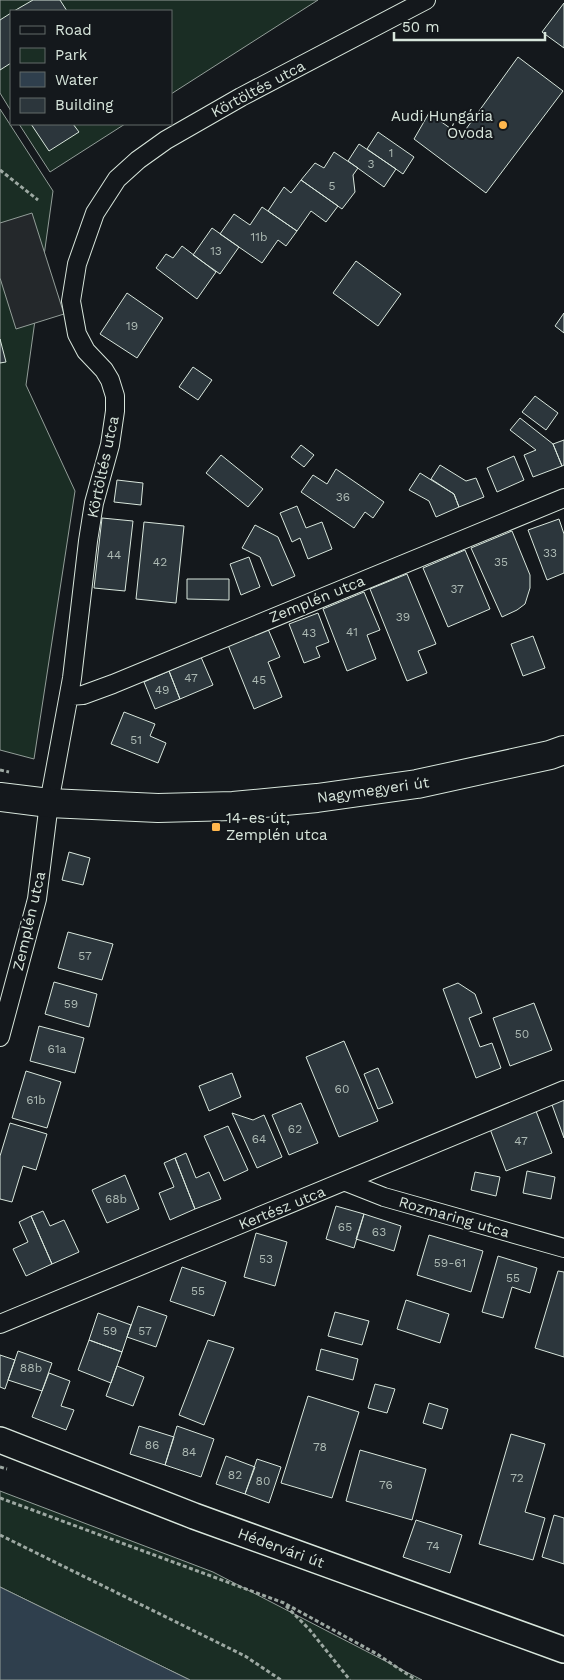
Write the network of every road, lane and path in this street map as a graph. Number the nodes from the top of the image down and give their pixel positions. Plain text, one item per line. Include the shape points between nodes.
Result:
1 (426, 0) edge
2 (0, 170) edge
3 (38, 200) dead end
4 (564, 498) edge
5 (69, 696) junction
6 (564, 750) edge
7 (0, 798) edge
8 (49, 803) junction
9 (0, 1037) edge
10 (564, 1090) edge
11 (346, 1182) junction
12 (564, 1248) edge
13 (0, 1324) edge
14 (0, 1440) edge
15 (0, 1498) edge
16 (0, 1534) edge
17 (284, 1603) junction
18 (564, 1650) edge
19 (281, 1680) edge
20 (350, 1680) edge
21 (416, 1680) edge

1 - 5 street, Körtöltés utca via 166,140 117,179 95,213 77,264 71,301 77,334 110,380 115,411 88,540
2 - 3 path
4 - 5 street, Zemplén utca via 83,696
5 - 8 street, Körtöltés utca
6 - 8 main road, Nagymegyeri út via 417,784 274,803 194,808
7 - 8 main road, Nagymegyeri út
8 - 9 street, Zemplén utca via 37,899
10 - 11 street, Kertész utca
11 - 12 street, Rozmaring utca via 384,1197
11 - 13 street, Kertész utca
14 - 18 street, Hédervári út via 194,1516
15 - 17 path
16 - 19 path via 245,1656
17 - 20 path
17 - 21 path via 377,1654

